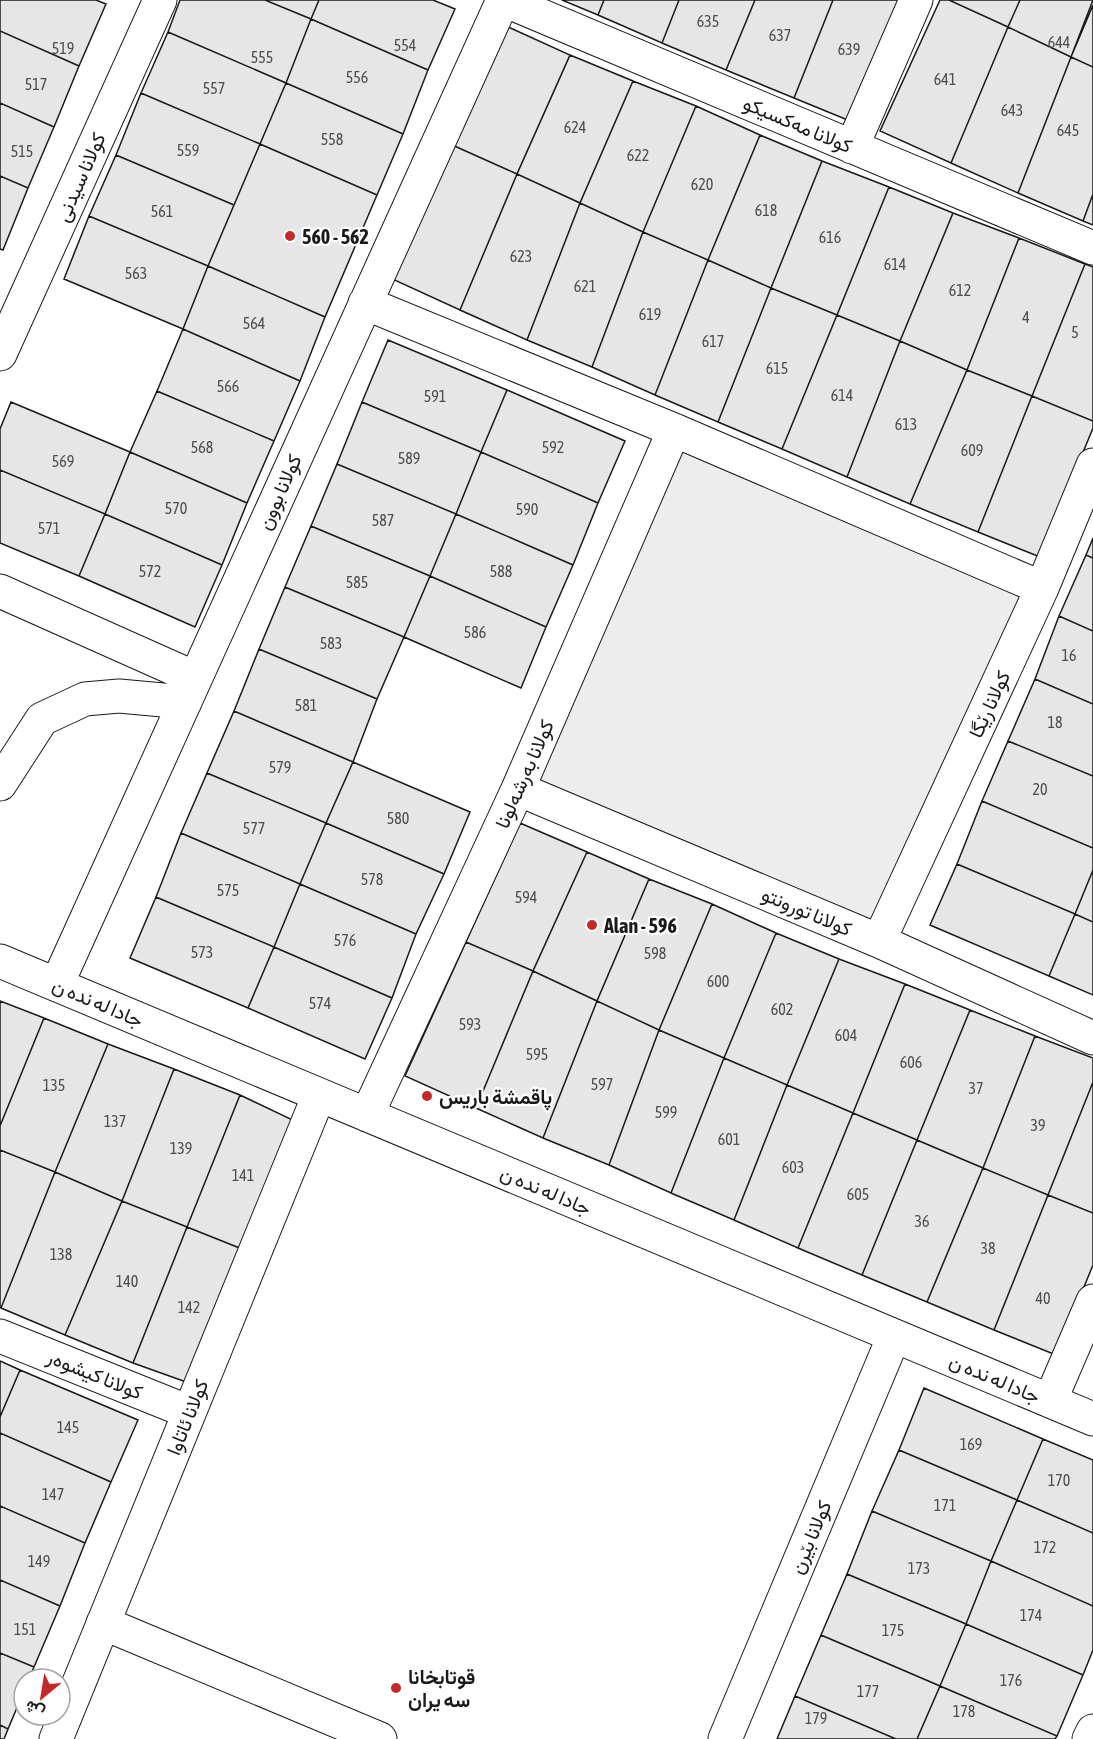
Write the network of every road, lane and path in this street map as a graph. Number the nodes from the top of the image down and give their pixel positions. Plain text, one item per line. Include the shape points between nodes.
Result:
1 (160, 0) edge
2 (503, 0) edge
3 (916, 0) edge
4 (852, 147) junction
5 (1093, 248) edge
6 (365, 303) junction
7 (0, 354) edge
8 (674, 430) junction
9 (1093, 465) edge
10 (1042, 588) junction
11 (0, 591) edge
12 (190, 690) junction
13 (0, 784) edge
14 (518, 789) junction
15 (879, 941) junction
16 (0, 961) edge
17 (57, 984) junction
18 (1093, 1038) edge
19 (319, 1095) junction
20 (367, 1115) junction
21 (1093, 1301) edge
22 (0, 1336) edge
23 (894, 1336) junction
24 (1050, 1401) junction
25 (189, 1412) junction
26 (1093, 1419) edge
27 (103, 1623) junction
28 (1093, 1731) edge
29 (56, 1739) edge
30 (380, 1739) edge
31 (725, 1739) edge
32 (1089, 1739) edge

1 - 7 street, كولانا سيدنى
2 - 4 street, كولانا مەکسیکو
2 - 6 street, كولانا بوون
3 - 4 street
4 - 5 street, كولانا مەکسیکو
6 - 8 street
6 - 12 street, كولانا بوون
8 - 10 street
8 - 14 street, كولانا به‌رشه‌لونا
9 - 10 street, كولانا رێگا
10 - 15 street, كولانا رێگا
11 - 12 street
12 - 13 street via 85,699 42,719
12 - 17 street, كولانا بوون
14 - 15 street, كولانا تورونتو
14 - 20 street, كولانا به‌رشه‌لونا
15 - 18 street, كولانا تورونتو
16 - 17 street, جادا له نده ن
17 - 19 street, جادا له نده ن
19 - 20 street, جادا له نده ن
19 - 25 street, كولانا ئاتاوا
20 - 23 street, جادا له نده ن
21 - 24 street
22 - 25 street, كولانا كیشوه‌ر
23 - 24 street, جادا له نده ن
23 - 31 street, كولانا بێرن
24 - 26 street, جادا له نده ن
25 - 27 street, كولانا ئاتاوا
27 - 29 street, كولانا ئاتاوا
27 - 30 street
28 - 32 street

